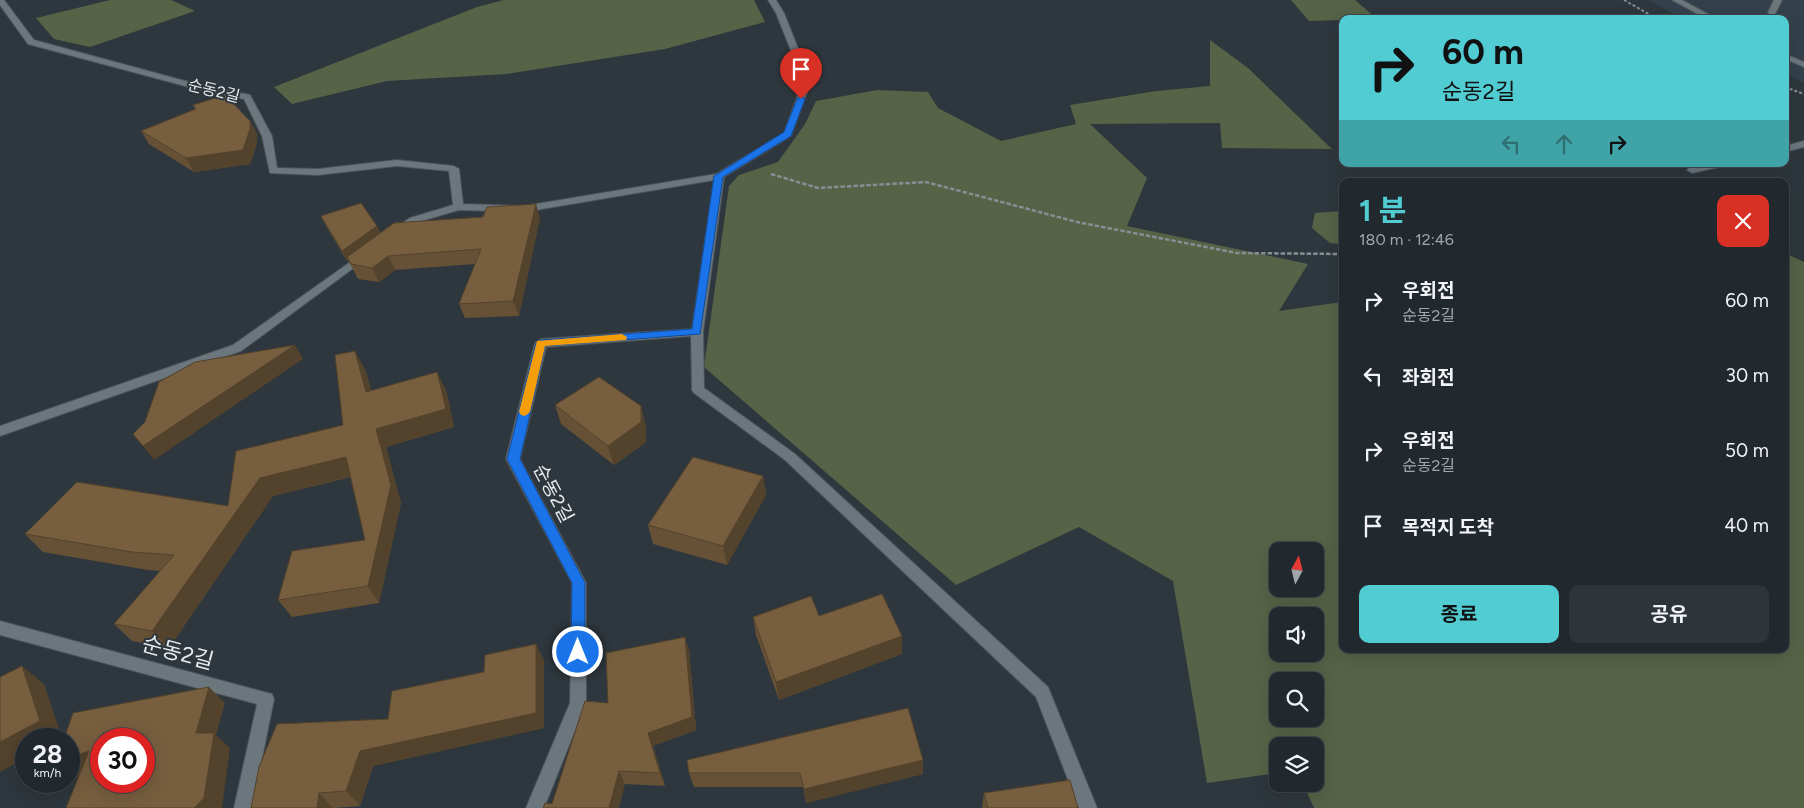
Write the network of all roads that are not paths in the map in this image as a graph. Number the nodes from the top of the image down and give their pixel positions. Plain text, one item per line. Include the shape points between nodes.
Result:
1 (0, 0) edge
2 (772, 0) edge
3 (1676, 0) edge
4 (1778, 0) edge
5 (1772, 12) dead end
6 (1705, 15) edge
7 (1789, 58) edge
8 (1804, 65) edge
9 (1804, 144) edge
10 (1789, 148) edge
11 (1706, 167) edge
12 (1692, 170) dead end
13 (719, 176) junction
14 (458, 207) junction
15 (390, 237) edge
16 (373, 249) edge
17 (696, 332) junction
18 (0, 431) edge
19 (0, 628) edge
20 (243, 808) edge
21 (535, 808) edge
22 (1088, 808) edge

1 - 14 street, 순동2길 via 31,42 247,97 267,136 273,171 318,172 397,163 454,169
2 - 13 street via 807,81 788,134
3 - 6 street
4 - 5 street
7 - 8 street
9 - 10 street
11 - 12 street
13 - 14 street via 524,208
13 - 17 street
14 - 15 street via 414,220
16 - 18 street via 237,348
17 - 21 street, 순동2길 via 541,343 514,459 579,583 578,704
17 - 22 street via 698,390 790,456 1042,692
19 - 20 street, 순동2길 via 266,699

